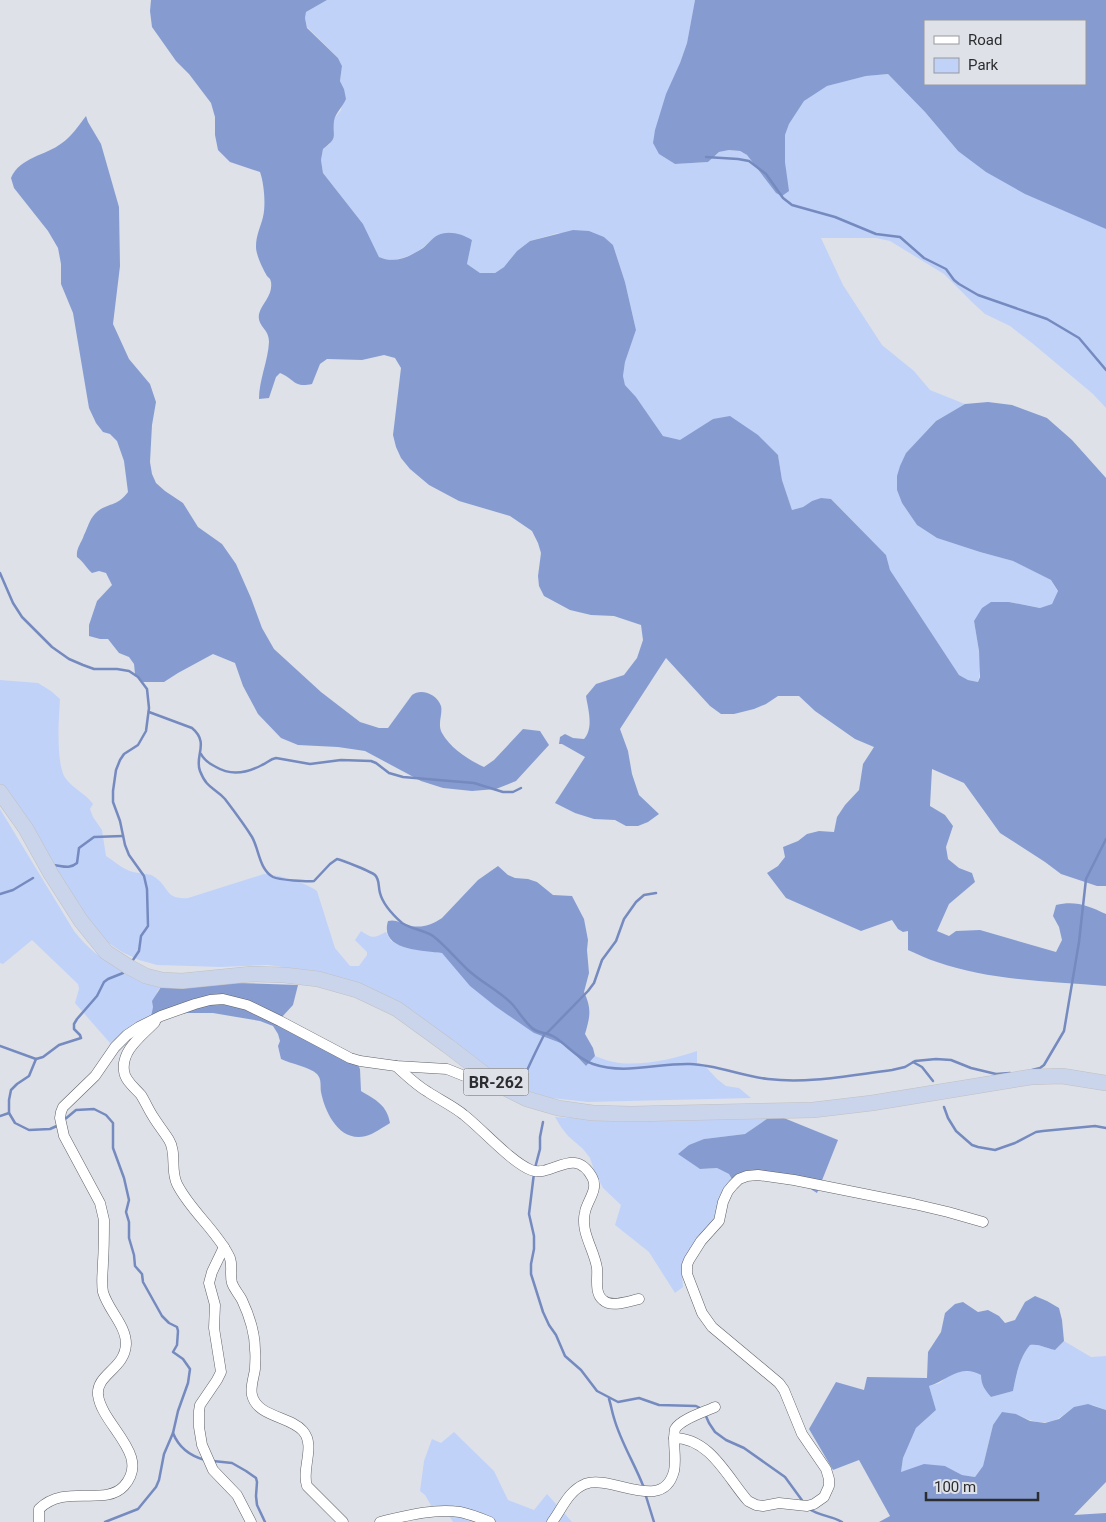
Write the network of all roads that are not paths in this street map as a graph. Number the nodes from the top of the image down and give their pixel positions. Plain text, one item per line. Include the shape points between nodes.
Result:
1 (0, 792) edge
2 (161, 1016) junction
3 (396, 1066) junction
4 (491, 1080) junction
5 (1106, 1083) edge
6 (983, 1222) dead end
7 (224, 1247) junction
8 (639, 1299) dead end
9 (715, 1407) dead end
10 (674, 1438) junction
11 (38, 1522) edge
12 (251, 1522) edge
13 (343, 1522) edge
14 (380, 1522) edge
15 (490, 1522) edge
16 (552, 1522) edge

1 - 4 highway, BR-262 via 26,829 81,922 106,952 129,967 162,980 284,974 357,990 397,1009
2 - 3 street via 210,1000 235,1001 265,1013 350,1058
2 - 7 street via 126,1054 124,1072 171,1142 173,1174 177,1184
2 - 11 street via 127,1035 115,1047 95,1076 63,1107 60,1118 64,1136 103,1212 103,1293 126,1343 121,1361 98,1386 98,1395 107,1417 132,1457 132,1473 129,1481 115,1492 96,1496 70,1495 49,1501 39,1509
3 - 4 street via 438,1067 467,1077
3 - 8 street via 416,1084 463,1114 525,1167 542,1171 575,1163 588,1171 594,1186 584,1226 596,1262 600,1296 609,1304
4 - 5 highway, BR-262 via 527,1099 558,1108 631,1114 813,1110 1031,1077 1062,1076
6 - 10 street via 914,1204 794,1180 758,1175 739,1179 728,1191 719,1221 689,1260 687,1274 702,1312 712,1327 784,1390 802,1434 828,1474 829,1486 824,1497 807,1506 756,1505 737,1489 709,1452 692,1441
7 - 12 street via 209,1283 215,1305 214,1328 221,1372 200,1405 198,1427 213,1470 237,1496
7 - 13 street via 231,1260 232,1283 252,1327 255,1350 252,1396 265,1411 302,1429 308,1445 307,1486
9 - 10 street via 677,1425
10 - 16 street via 674,1472 662,1489 645,1492 605,1483 586,1484 571,1495
14 - 15 street via 443,1511 460,1512

